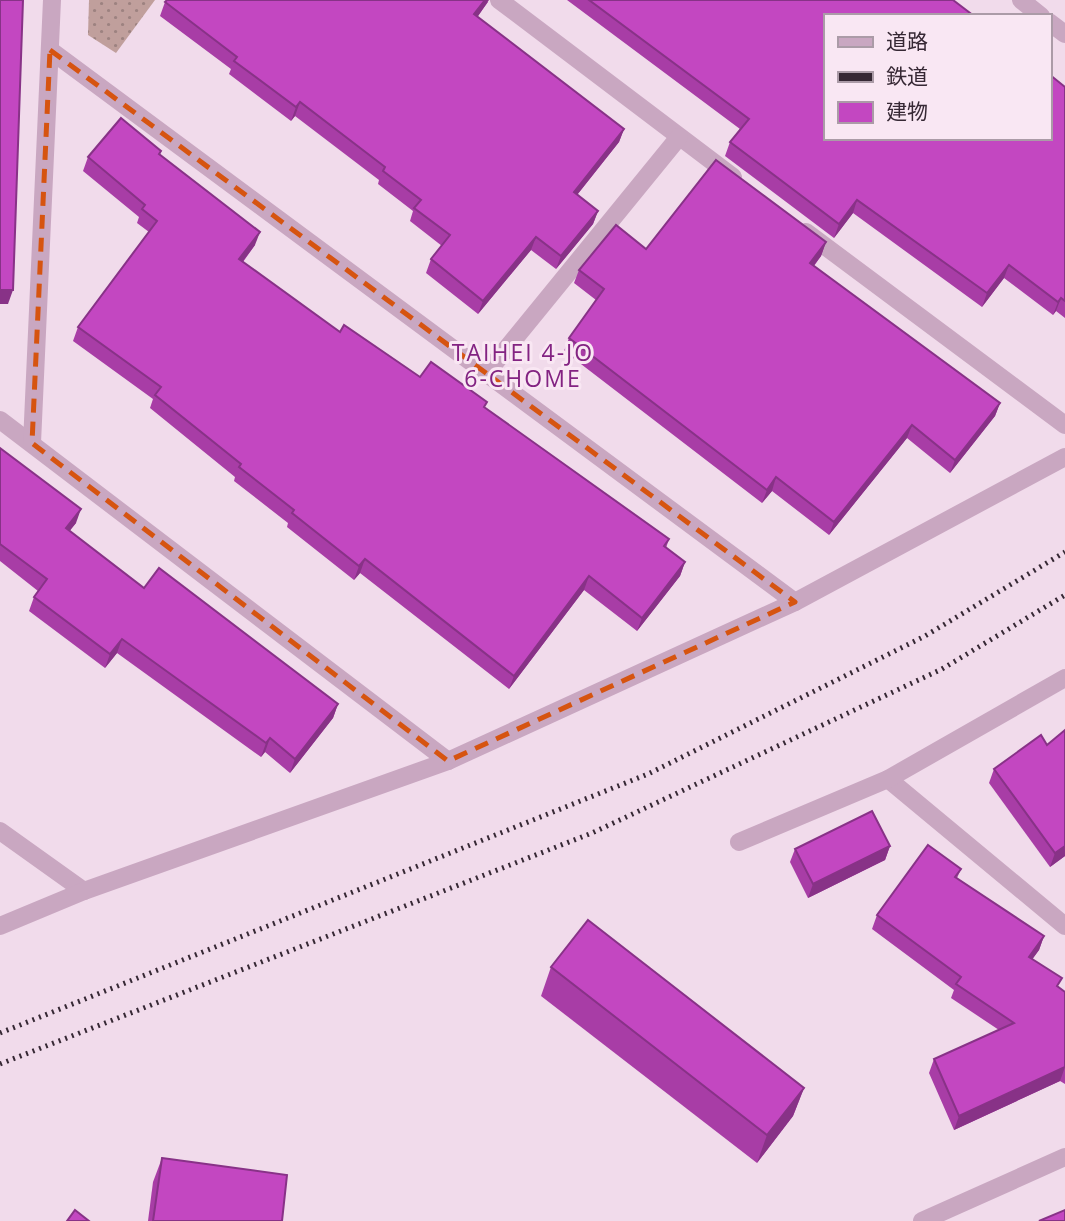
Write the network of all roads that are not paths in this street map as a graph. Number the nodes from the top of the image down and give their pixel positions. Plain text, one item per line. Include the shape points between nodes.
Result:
1 (52, 0) edge
2 (499, 0) edge
3 (1021, 0) edge
4 (1038, 14) edge
5 (50, 50) junction
6 (679, 137) junction
7 (745, 186) edge
8 (789, 219) edge
9 (485, 375) junction
10 (0, 420) edge
11 (1065, 425) edge
12 (32, 443) junction
13 (1065, 457) edge
14 (795, 602) junction
15 (1065, 678) edge
16 (448, 761) junction
17 (888, 779) junction
18 (0, 831) edge
19 (739, 842) dead end
20 (84, 891) junction
21 (0, 926) edge
22 (1065, 926) edge
23 (1065, 1157) edge
24 (922, 1221) edge

1 - 5 street
2 - 6 street
3 - 4 street
5 - 9 street
5 - 12 street
6 - 7 street
6 - 9 street
8 - 11 street
9 - 14 street
10 - 12 street
12 - 16 street
13 - 14 street
14 - 16 street
15 - 17 street
16 - 20 street
17 - 19 street
17 - 22 street
18 - 20 street
20 - 21 street
23 - 24 street

